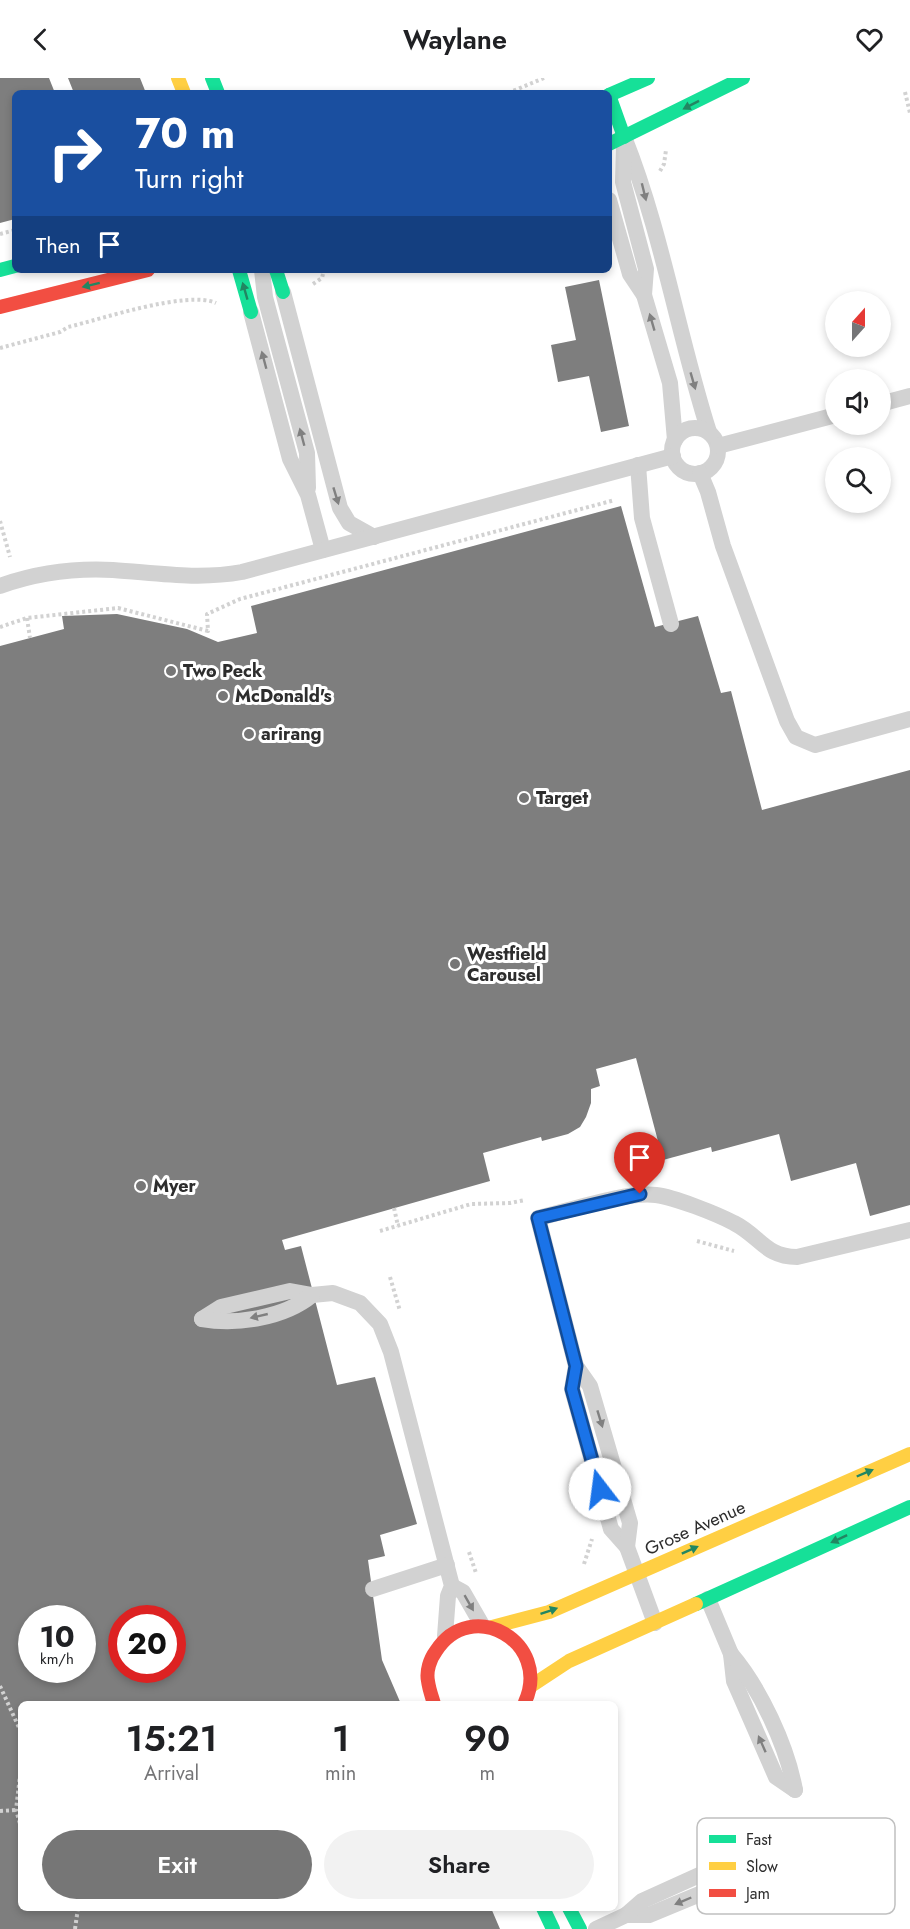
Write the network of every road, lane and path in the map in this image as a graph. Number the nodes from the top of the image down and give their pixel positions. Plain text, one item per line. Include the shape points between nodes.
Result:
1 (544, 78) edge
2 (648, 78) edge
3 (743, 78) edge
4 (515, 90) edge
5 (905, 92) dead end
6 (612, 94) edge
7 (612, 112) edge
8 (910, 112) edge
9 (617, 141) edge
10 (612, 211) edge
11 (136, 273) edge
12 (240, 273) edge
13 (262, 273) edge
14 (277, 273) edge
15 (323, 273) edge
16 (308, 285) dead end
17 (283, 292) joint
18 (644, 295) junction
19 (225, 307) dead end
20 (0, 308) edge
21 (250, 312) joint
22 (0, 348) edge
23 (910, 396) edge
24 (891, 401) edge
25 (825, 417) edge
26 (713, 439) junction
27 (674, 448) junction
28 (638, 465) junction
29 (700, 473) junction
30 (308, 495) junction
31 (0, 521) edge
32 (374, 537) junction
33 (323, 550) junction
34 (9, 557) dead end
35 (0, 586) edge
36 (671, 624) dead end
37 (0, 627) edge
38 (30, 638) dead end
39 (910, 719) edge
40 (532, 1198) dead end
41 (393, 1208) dead end
42 (398, 1226) junction
43 (910, 1230) edge
44 (380, 1231) dead end
45 (697, 1241) dead end
46 (743, 1254) dead end
47 (390, 1277) dead end
48 (312, 1295) junction
49 (404, 1322) dead end
50 (910, 1454) edge
51 (910, 1507) edge
52 (594, 1535) dead end
53 (467, 1544) dead end
54 (447, 1565) junction
55 (576, 1572) dead end
56 (637, 1574) junction
57 (479, 1580) dead end
58 (452, 1586) junction
59 (373, 1589) dead end
60 (708, 1599) junction
61 (656, 1623) junction
62 (487, 1626) junction
63 (446, 1636) junction
64 (731, 1654) junction
65 (0, 1686) edge
66 (531, 1686) junction
67 (433, 1701) edge
68 (525, 1701) edge
69 (18, 1725) edge
70 (18, 1793) edge
71 (16, 1810) junction
72 (0, 1811) edge
73 (18, 1817) edge
74 (697, 1876) edge
75 (697, 1895) edge
76 (78, 1911) edge
77 (544, 1911) edge
78 (570, 1911) edge
79 (626, 1915) junction
80 (75, 1929) edge
81 (553, 1929) edge
82 (580, 1929) edge
83 (596, 1929) edge

1 - 4 path
2 - 6 street
3 -> 9 street
5 - 8 path
7 - 9 street
9 - 18 lane via 623,182 646,269
9 -> 26 lane via 640,177 693,383
10 - 18 lane via 630,274
11 -> 20 street
21 -> 12 street
30 -> 13 lane via 307,453 265,297
14 - 17 street
15 - 16 path via 318,283
17 -> 32 lane via 340,508 349,523
27 -> 18 lane via 670,383
19 - 22 path via 210,300 187,299 68,327
30 -> 21 lane via 290,459
23 - 24 lane
25 - 26 lane
26 - 27 lane via 694,428 679,434
26 - 29 lane via 716,461
27 - 28 lane
27 - 29 lane via 681,469
28 - 32 lane
28 - 36 lane via 642,518
29 - 39 lane via 727,557 796,737 815,745
30 - 33 lane
31 - 34 path
32 - 33 lane
33 - 35 lane via 215,577 80,570
37 - 38 path via 27,618
40 - 42 path via 471,1204
41 - 42 path
42 - 44 path
43 - 56 lane via 797,1257 772,1252 736,1223 656,1195 628,1197 538,1218 576,1366 572,1389 611,1529 627,1547
45 - 46 path
47 - 49 path
48 -> 48 lane via 296,1308 226,1323 202,1319 221,1307 290,1291
48 - 54 lane via 333,1293 360,1303 380,1324 391,1352
56 -> 50 street, Grose Avenue
51 -> 60 street
52 - 55 path via 584,1563
53 - 57 path
54 - 58 lane
54 - 59 lane
56 - 61 lane
62 -> 56 street, Grose Avenue via 549,1612
58 -> 62 lane via 462,1592
58 - 63 lane
60 - 61 street
60 - 64 lane
61 - 66 street via 569,1661
62 - 63 street, Grose Avenue via 462,1627
62 - 66 street via 509,1635 523,1649 530,1667
63 - 67 street via 433,1652 426,1671
64 -> 64 lane via 749,1674 791,1768 795,1790 776,1777 734,1681
65 - 69 path
66 - 68 street
70 - 71 path
71 - 72 path
71 - 73 path
79 -> 74 lane via 642,1901
75 -> 79 lane via 649,1915
76 - 80 path
77 - 81 street
78 - 82 street
79 - 83 lane

